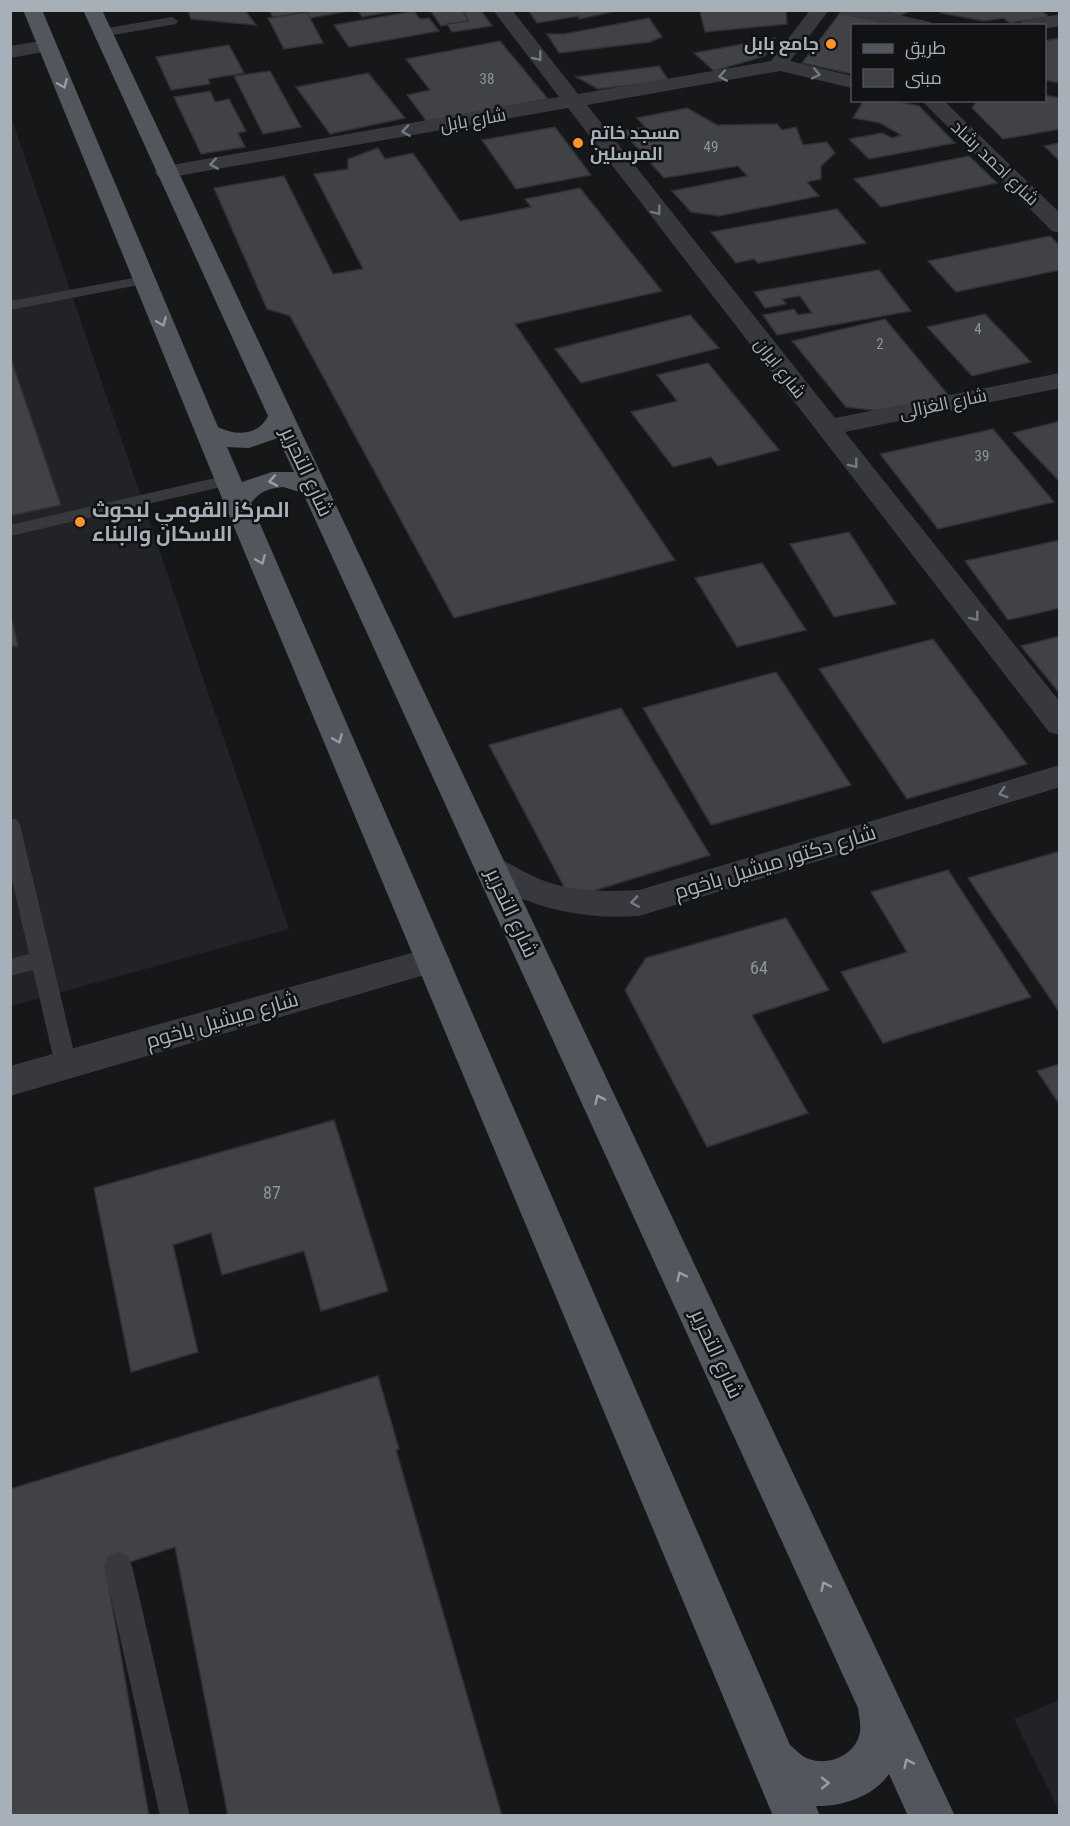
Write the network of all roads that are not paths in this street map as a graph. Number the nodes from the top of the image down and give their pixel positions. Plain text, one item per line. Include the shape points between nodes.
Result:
1 (32, 10) edge
2 (502, 10) edge
3 (820, 10) edge
4 (848, 10) edge
5 (1059, 20) edge
6 (172, 21) edge
7 (97, 22) edge
8 (914, 24) edge
9 (1038, 24) edge
10 (47, 46) junction
11 (10, 51) edge
12 (780, 65) junction
13 (851, 82) edge
14 (933, 102) edge
15 (573, 103) junction
16 (166, 172) junction
17 (1059, 226) edge
18 (144, 280) junction
19 (10, 306) edge
20 (1059, 380) edge
21 (281, 416) junction
22 (826, 428) junction
23 (208, 432) junction
24 (314, 488) junction
25 (232, 492) junction
26 (10, 531) edge
27 (1059, 724) edge
28 (1059, 776) edge
29 (10, 825) edge
30 (491, 868) junction
31 (42, 959) junction
32 (433, 960) junction
33 (10, 968) edge
34 (66, 1065) junction
35 (10, 1081) edge
36 (118, 1566) dead end
37 (880, 1705) junction
38 (773, 1761) junction
39 (175, 1815) edge
40 (797, 1815) edge
41 (933, 1815) edge

1 - 10 main road
2 -> 15 street, شارع ايران
3 - 12 street
4 - 8 street
5 - 9 street
6 - 7 lane
7 - 16 main road, شارع التحرير
10 - 11 street
10 -> 18 main road
12 -> 13 street
12 -> 15 street, شارع بابل
14 - 17 street, شارع احمد رشاد
15 -> 16 street, شارع بابل
15 -> 22 street, شارع ايران
16 - 21 main road, شارع التحرير
18 - 19 lane
18 -> 23 main road
20 - 22 street, شارع الغزالى
21 - 23 main road via 273,431 252,440 227,441
21 - 24 main road, شارع التحرير
22 -> 27 street, شارع ايران
23 - 25 main road
24 -> 25 main road via 295,480 270,480
24 - 30 main road, شارع التحرير
25 - 26 lane
25 -> 32 main road
28 -> 30 street, شارع دكتور ميشيل باخوم via 639,903 594,905 559,900 534,892
29 - 31 lane
37 -> 30 main road, شارع التحرير
31 - 33 lane
31 - 34 lane
32 - 34 street, شارع ميشيل باخوم
32 - 38 main road
34 - 35 street, شارع ميشيل باخوم
36 - 39 lane
38 -> 37 main road via 797,1779 825,1786 851,1779 872,1760 883,1734
41 -> 37 main road, شارع التحرير
38 - 40 main road

